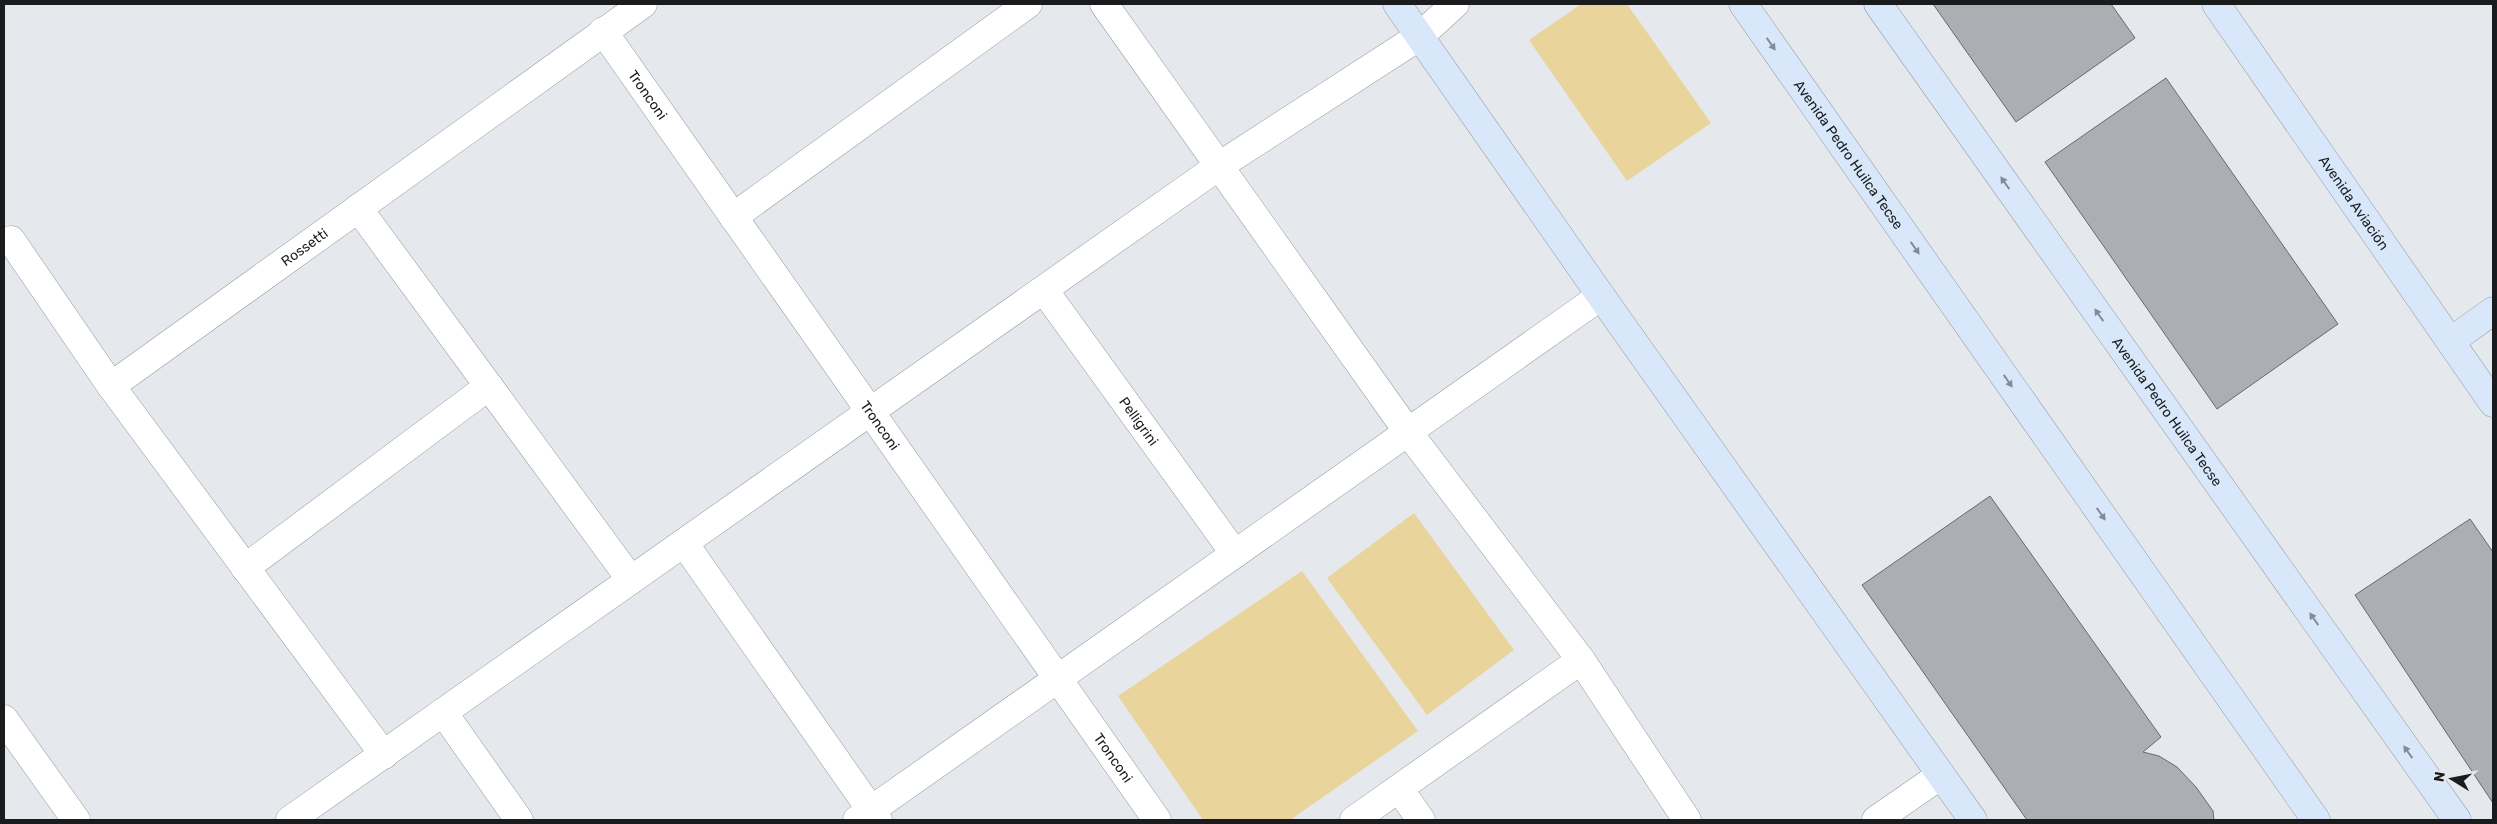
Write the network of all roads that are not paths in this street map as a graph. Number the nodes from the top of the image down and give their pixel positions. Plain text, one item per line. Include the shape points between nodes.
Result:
1 (642, 4) edge
2 (1028, 4) edge
3 (1104, 4) edge
4 (1397, 4) edge
5 (1455, 4) edge
6 (1743, 4) edge
7 (1878, 4) edge
8 (2216, 4) edge
9 (603, 31) junction
10 (1420, 36) junction
11 (1219, 166) junction
12 (358, 208) junction
13 (733, 217) junction
14 (11, 240) dead end
15 (1044, 290) junction
16 (1600, 296) junction
17 (2493, 311) edge
18 (2451, 341) junction
19 (2484, 370) edge
20 (111, 386) junction
21 (489, 386) junction
22 (2493, 403) edge
23 (870, 412) junction
24 (1408, 432) junction
25 (684, 543) junction
26 (1235, 554) junction
27 (245, 568) junction
28 (631, 580) junction
29 (1581, 660) junction
30 (1058, 679) junction
31 (443, 712) junction
32 (4, 719) edge
33 (384, 755) junction
34 (1941, 775) junction
35 (1400, 790) junction
36 (869, 817) edge
37 (76, 820) edge
38 (290, 820) edge
39 (519, 820) edge
40 (1157, 820) edge
41 (1354, 820) edge
42 (1421, 820) edge
43 (1687, 820) edge
44 (1876, 820) edge
45 (1973, 820) edge
46 (2316, 820) edge
47 (2457, 820) edge

1 - 9 street, Rossetti
2 - 13 street
3 - 11 street
4 - 10 main road
5 - 10 street
6 -> 46 main road, Avenida Pedro Huilca Tecse
47 -> 7 main road, Avenida Pedro Huilca Tecse
8 - 18 main road, Avenida Aviación
9 - 12 street, Rossetti
9 - 13 street, Tronconi
10 - 11 street
10 - 16 main road
11 - 15 street
11 - 24 street
12 - 20 street, Rossetti
12 - 21 street
13 - 23 street, Tronconi
14 - 20 street
15 - 23 street
15 - 26 street, Pelligrini
16 - 24 street
16 - 34 main road
17 - 18 main road
18 - 19 main road, Avenida Aviación
19 - 22 main road, Avenida Aviación
20 - 27 street
21 - 27 street
21 - 28 street
23 - 25 street
23 - 30 street, Tronconi
24 - 26 street
24 - 29 street
25 - 28 street
25 - 36 street
26 - 30 street
27 - 33 street
28 - 31 street
29 - 35 street
29 - 43 street
30 - 36 street
30 - 40 street, Tronconi
31 - 33 street
31 - 39 street
32 - 37 street
33 - 38 street
34 - 44 street
34 - 45 main road
35 - 41 street
35 - 42 street

